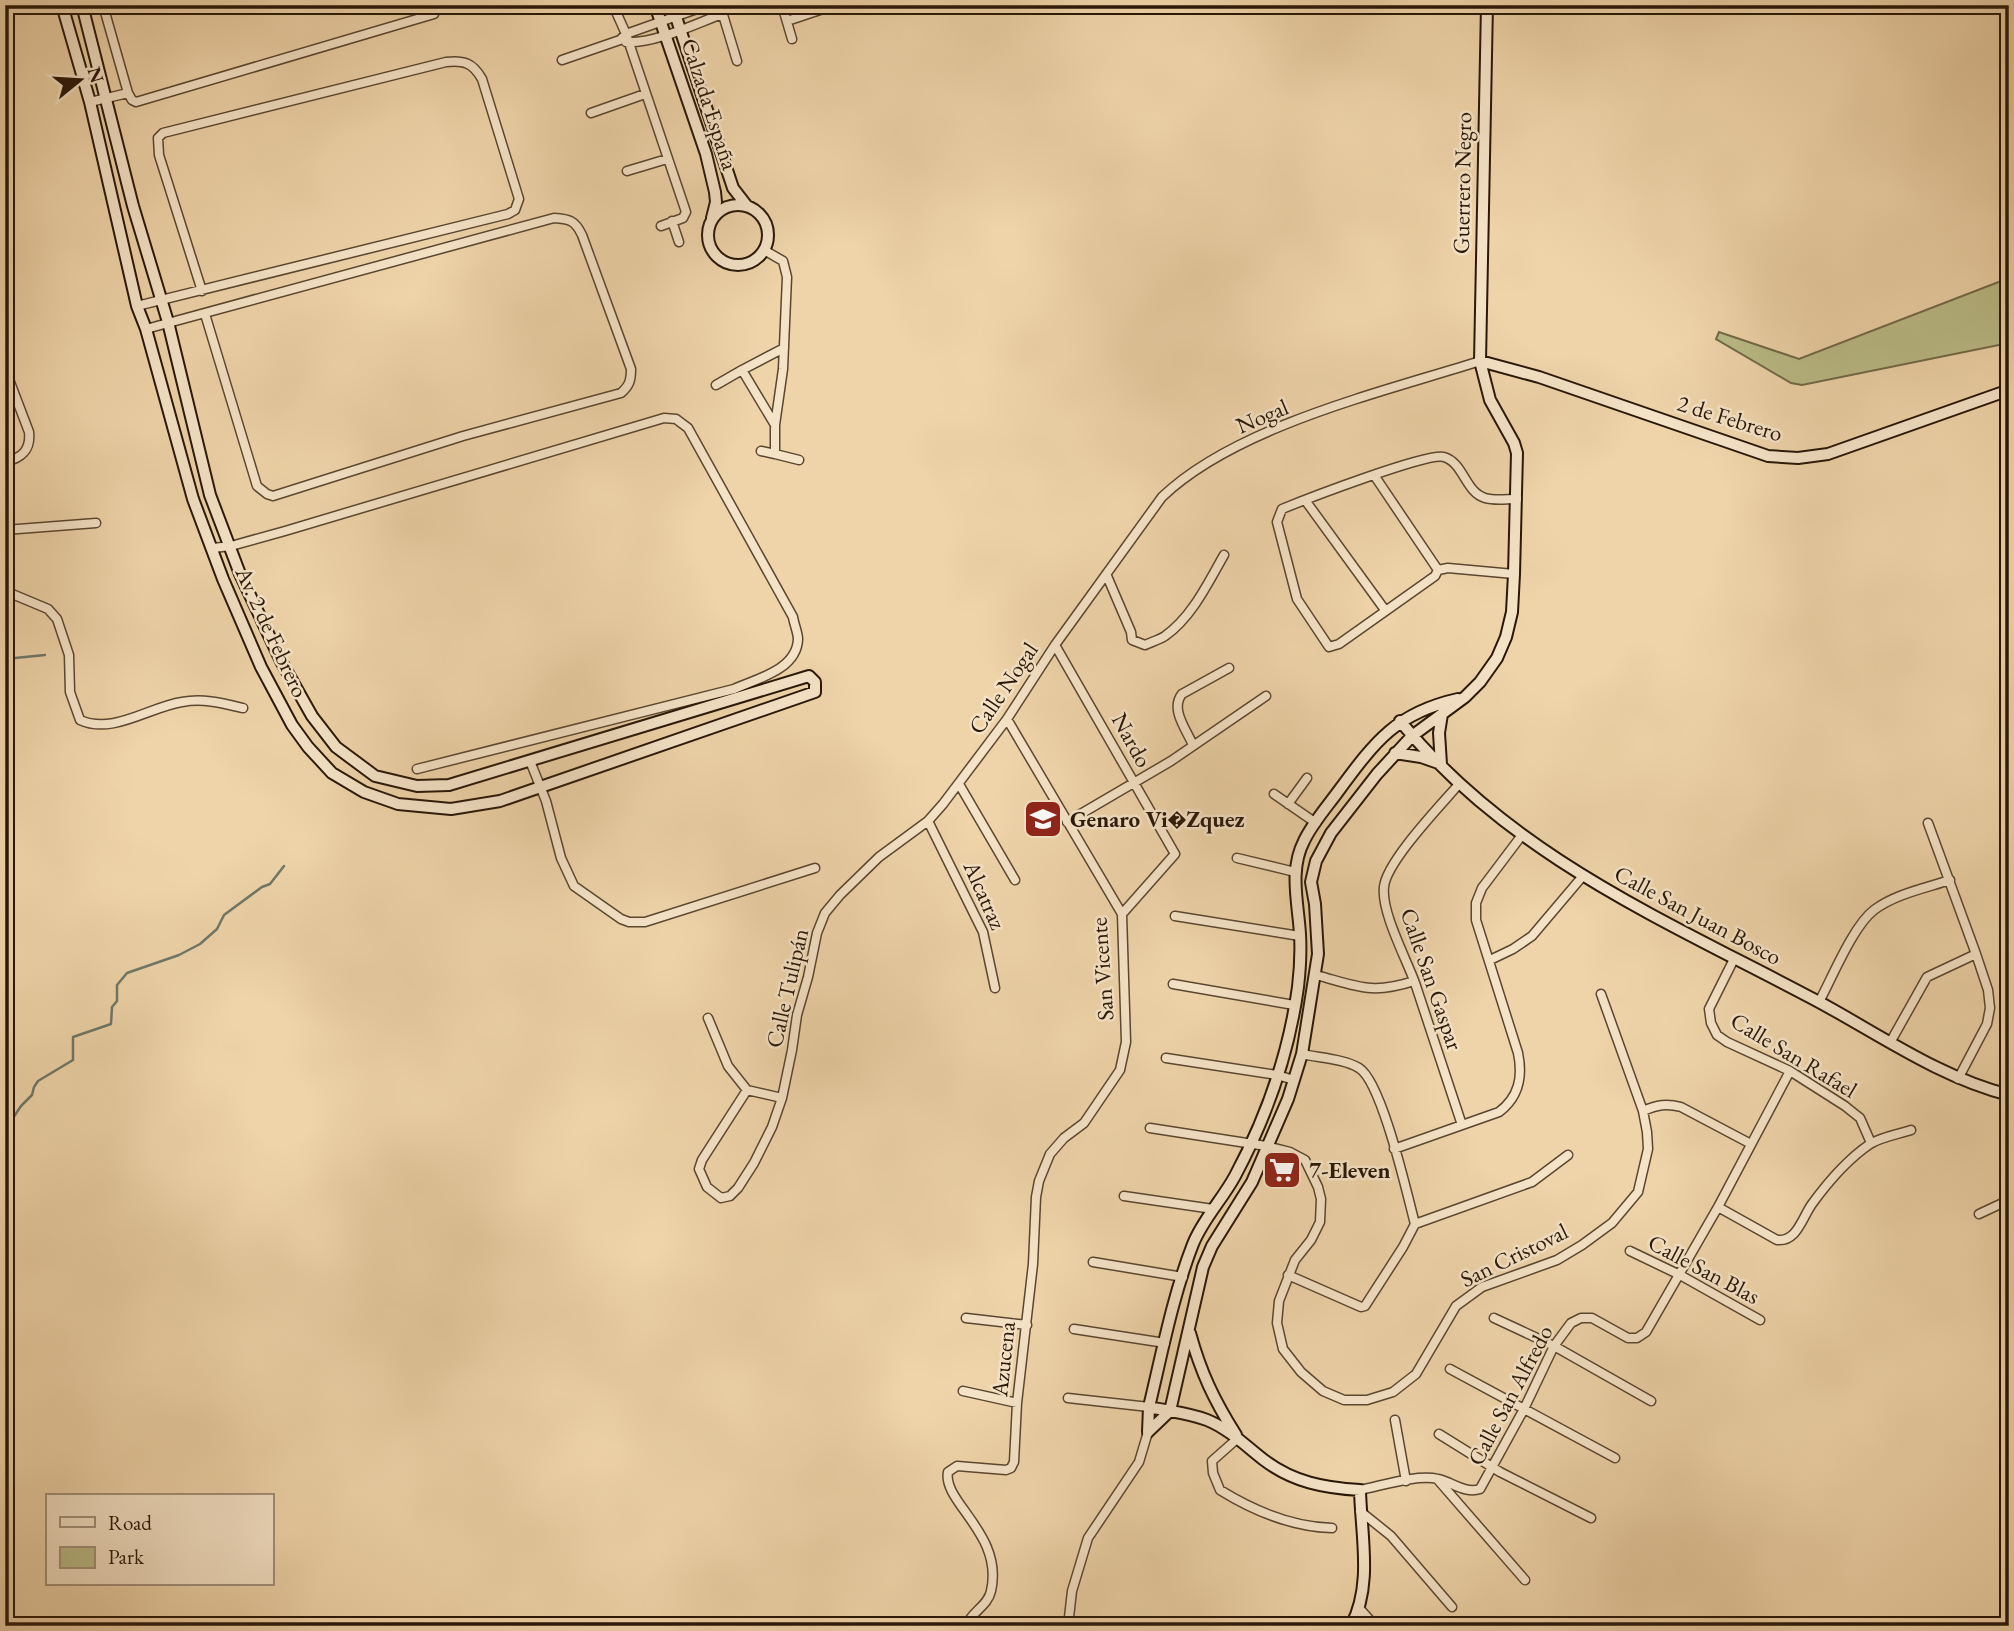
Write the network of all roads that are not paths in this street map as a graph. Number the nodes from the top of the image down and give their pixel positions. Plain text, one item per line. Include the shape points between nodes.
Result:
1 (62, 5) edge
2 (82, 5) edge
3 (103, 5) edge
4 (438, 5) edge
5 (613, 5) edge
6 (655, 5) edge
7 (672, 5) edge
8 (708, 5) edge
9 (782, 5) edge
10 (1487, 5) edge
11 (832, 6) edge
12 (721, 10) edge
13 (676, 18) junction
14 (787, 20) junction
15 (660, 22) junction
16 (680, 29) junction
17 (665, 34) junction
18 (625, 39) junction
19 (792, 39) dead end
20 (562, 60) dead end
21 (737, 61) dead end
22 (128, 93) junction
23 (645, 94) junction
24 (107, 97) junction
25 (90, 102) junction
26 (591, 113) dead end
27 (720, 148) junction
28 (706, 154) junction
29 (667, 159) junction
30 (627, 171) dead end
31 (747, 206) junction
32 (712, 218) junction
33 (672, 221) junction
34 (661, 226) dead end
35 (679, 242) dead end
36 (764, 250) junction
37 (202, 291) junction
38 (161, 300) junction
39 (137, 306) junction
40 (205, 314) junction
41 (168, 322) junction
42 (146, 329) junction
43 (784, 348) junction
44 (1480, 361) junction
45 (5, 369) edge
46 (742, 370) junction
47 (716, 385) dead end
48 (2009, 390) edge
49 (775, 425) junction
50 (761, 451) dead end
51 (775, 454) junction
52 (799, 460) dead end
53 (5, 462) edge
54 (1374, 475) junction
55 (1517, 499) junction
56 (1305, 500) junction
57 (96, 523) dead end
58 (5, 530) edge
59 (231, 546) junction
60 (213, 548) junction
61 (1224, 555) dead end
62 (1438, 570) junction
63 (1514, 574) junction
64 (1107, 576) junction
65 (5, 591) edge
66 (1385, 610) junction
67 (1055, 645) junction
68 (1229, 668) dead end
69 (1266, 696) dead end
70 (243, 708) dead end
71 (1442, 708) junction
72 (1007, 719) junction
73 (1400, 721) junction
74 (1412, 736) junction
75 (1193, 745) junction
76 (1395, 753) junction
77 (530, 761) junction
78 (1441, 764) junction
79 (416, 769) dead end
80 (1307, 778) dead end
81 (1134, 783) junction
82 (959, 784) junction
83 (1459, 784) junction
84 (541, 787) junction
85 (1274, 794) dead end
86 (1288, 804) junction
87 (928, 821) junction
88 (1067, 822) junction
89 (1928, 823) dead end
90 (1316, 824) junction
91 (1522, 835) junction
92 (1237, 858) dead end
93 (815, 868) dead end
94 (1295, 872) junction
95 (1582, 877) junction
96 (1015, 880) dead end
97 (1950, 880) junction
98 (1315, 904) junction
99 (1297, 905) junction
100 (1122, 914) junction
101 (1175, 916) dead end
102 (1300, 936) junction
103 (1976, 954) junction
104 (1734, 959) junction
105 (1490, 960) junction
106 (1316, 975) junction
107 (1414, 981) junction
108 (1173, 984) dead end
109 (995, 988) dead end
110 (1601, 994) dead end
111 (1819, 1002) junction
112 (1294, 1005) junction
113 (708, 1018) dead end
114 (1891, 1041) junction
115 (1126, 1042) joint
116 (1302, 1054) junction
117 (1166, 1058) dead end
118 (1790, 1071) junction
119 (1277, 1075) junction
120 (1958, 1079) junction
121 (1294, 1080) junction
122 (747, 1090) junction
123 (2009, 1095) edge
124 (782, 1098) junction
125 (1643, 1111) junction
126 (1462, 1125) junction
127 (1150, 1128) dead end
128 (1912, 1130) dead end
129 (1871, 1143) junction
130 (1251, 1144) junction
131 (1751, 1144) junction
132 (1266, 1146) junction
133 (1394, 1149) junction
134 (1568, 1155) dead end
135 (1124, 1196) dead end
136 (2009, 1200) edge
137 (1718, 1207) junction
138 (1213, 1209) junction
139 (1979, 1214) dead end
140 (1415, 1224) junction
141 (1629, 1251) dead end
142 (1093, 1262) dead end
143 (1289, 1275) junction
144 (1680, 1275) junction
145 (1183, 1277) junction
146 (966, 1318) dead end
147 (1494, 1318) dead end
148 (1760, 1320) dead end
149 (1027, 1325) junction
150 (1074, 1329) dead end
151 (1189, 1330) junction
152 (1165, 1343) junction
153 (1554, 1346) junction
154 (1450, 1369) dead end
155 (963, 1391) dead end
156 (1068, 1398) dead end
157 (1651, 1401) dead end
158 (1017, 1403) junction
159 (1149, 1407) junction
160 (1524, 1409) junction
161 (1170, 1411) junction
162 (1395, 1420) dead end
163 (1148, 1432) junction
164 (1438, 1434) dead end
165 (1238, 1438) junction
166 (1615, 1458) dead end
167 (1491, 1467) junction
168 (1436, 1478) junction
169 (1406, 1481) junction
170 (1360, 1490) junction
171 (1360, 1511) junction
172 (1591, 1518) dead end
173 (1332, 1528) dead end
174 (1525, 1580) dead end
175 (1452, 1607) dead end
176 (1360, 1609) junction
177 (965, 1626) edge
178 (1068, 1626) edge
179 (1351, 1626) edge
180 (1375, 1626) edge

1 - 25 street, Av. 2 de Febrero
2 - 24 street, Av. 2 de Febrero
3 - 22 street
4 - 22 street via 434,14 142,102 132,100
5 - 18 street
6 - 15 street, Calzada España
7 - 13 street, Calzada España
8 - 13 street
9 - 14 street
10 - 44 street, Guerrero Negro
11 - 14 street
12 - 16 street
12 - 21 street
13 - 15 street
13 - 16 street, Calzada España
14 - 19 street
15 - 17 street, Calzada España
15 - 18 street
16 - 17 street
16 - 27 street, Calzada España
17 - 18 street
17 - 28 street, Calzada España
18 - 20 street
18 - 23 street
22 - 24 street
23 - 26 street
23 - 29 street
24 - 25 street
24 - 38 street, Av. 2 de Febrero
25 - 39 street, Av. 2 de Febrero
27 - 28 street
27 - 31 street, Calzada España via 733,188
28 - 32 street, Calzada España via 716,202
29 - 30 street
29 - 33 street via 686,215
31 - 32 street via 726,207
31 - 36 street via 767,226
32 - 36 street via 708,244 722,261 744,265
33 - 34 street
33 - 35 street
36 - 43 street via 780,257 786,268
37 - 37 street via 515,210 519,199 477,70 463,61 446,62 163,133 158,138 159,155
37 - 38 street
38 - 39 street
38 - 41 street, Av. 2 de Febrero
39 - 42 street, Av. 2 de Febrero
40 - 40 street via 554,218 570,219 582,235 631,369 631,380 621,393 463,436 273,496 257,486
40 - 41 street
41 - 42 street
41 - 59 street, Av. 2 de Febrero via 210,495
42 - 60 street, Av. 2 de Febrero via 193,499
43 - 46 street
43 - 49 street
44 - 48 street, 2 de Febrero via 1768,456 1798,458 1828,454
44 - 55 street, Guerrero Negro via 1490,400 1517,453
44 - 64 street, Nogal via 1268,432 1220,456 1162,497
45 - 53 street via 30,441 28,450
46 - 47 street
46 - 49 street
49 - 51 street
50 - 51 street
51 - 52 street
54 - 55 street via 1443,456 1481,497
54 - 56 street
54 - 62 street
55 - 63 street, Guerrero Negro
56 - 66 street
56 - 66 street via 1282,509 1276,522 1297,599 1324,642 1329,647 1339,644
57 - 58 street
59 - 60 street
59 - 77 street, Av. 2 de Febrero via 263,624 312,716 336,747 375,776 417,786 449,785
59 - 79 street via 664,418 676,419 688,428 793,617 798,640 792,658 734,689
60 - 84 street, Av. 2 de Febrero via 261,667 292,724 332,773 364,792 398,804 451,810
61 - 64 street via 1198,600 1165,636 1145,645 1132,640
62 - 63 street
62 - 66 street
63 - 71 street, Guerrero Negro via 1512,612 1497,658 1465,698
64 - 67 street, Calle Nogal
65 - 70 street via 41,606 57,620 69,655 70,691 80,720 107,724 181,702 210,701
67 - 72 street, Calle Nogal
67 - 81 street, Nardo
68 - 75 street via 1177,700
69 - 75 street
71 - 73 street
71 - 74 street
71 - 78 street
72 - 82 street, Calle Nogal
72 - 88 street
73 - 74 street, Calle San Juan Bosco
73 - 90 street via 1371,748
74 - 76 street
74 - 78 street, Calle San Juan Bosco
75 - 81 street
76 - 78 street
76 - 98 street via 1321,851 1311,882
77 - 84 street
77 - 84 street, Av. 2 de Febrero via 809,676 815,682 815,692
78 - 83 street, Calle San Juan Bosco
80 - 86 street
81 - 88 street
81 - 100 street, Nardo via 1175,854
82 - 87 street, Calle Nogal
82 - 96 street
83 - 91 street, Calle San Juan Bosco
83 - 107 street, Calle San Gaspar via 1388,873 1383,888
84 - 93 street via 569,878 583,894 629,922 645,922
85 - 86 street
86 - 90 street
87 - 109 street, Alcatraz via 983,932
87 - 124 street, Calle Tulipán via 879,857 825,913 797,1015
88 - 100 street, San Vicente
89 - 97 street
90 - 94 street via 1305,839
91 - 95 street, Calle San Juan Bosco
91 - 105 street via 1476,903 1476,919
92 - 94 street
94 - 99 street
95 - 104 street, Calle San Juan Bosco
95 - 105 street via 1532,936
97 - 103 street
97 - 111 street via 1872,911
98 - 99 street
98 - 106 street
99 - 102 street
100 - 115 street, San Vicente
101 - 102 street
102 - 112 street
103 - 114 street via 1927,977
103 - 120 street via 1990,1008 1987,1024
104 - 111 street, Calle San Juan Bosco
104 - 118 street, Calle San Rafael via 1709,1009 1711,1023 1727,1042
105 - 126 street via 1518,1053 1518,1087 1511,1103 1499,1112
106 - 107 street via 1378,990
106 - 116 street
107 - 126 street, Calle San Gaspar
108 - 112 street
110 - 125 street, San Cristoval
111 - 114 street, Calle San Juan Bosco
112 - 119 street
113 - 122 street via 728,1066
114 - 120 street, Calle San Juan Bosco
115 - 149 street, Azucena via 1120,1070 1084,1123 1050,1154 1039,1181
116 - 121 street
116 - 133 street via 1350,1065 1369,1077
117 - 119 street
118 - 129 street, Calle San Rafael via 1860,1118
118 - 131 street, Calle San Alfredo
119 - 121 street
119 - 130 street
120 - 123 street, Calle San Juan Bosco
121 - 132 street
122 - 124 street
122 - 124 street, Calle Tulipán via 699,1169 713,1194 721,1198 738,1188 759,1154
125 - 131 street via 1657,1105 1681,1107
125 - 143 street, San Cristoval via 1648,1149 1638,1192 1612,1223 1557,1260 1482,1287 1456,1306 1416,1374 1393,1392 1367,1400 1344,1400 1323,1391 1301,1372 1283,1349 1277,1323
126 - 133 street
127 - 130 street, San Cristoval
128 - 129 street
129 - 137 street via 1827,1185 1785,1241
130 - 132 street, San Cristoval
130 - 138 street
131 - 137 street, Calle San Alfredo
132 - 143 street, San Cristoval via 1305,1160 1321,1199 1320,1222
132 - 151 street via 1252,1182 1203,1267
133 - 140 street
134 - 140 street via 1532,1182
135 - 138 street
136 - 139 street
137 - 144 street, Calle San Alfredo
138 - 145 street via 1194,1243
140 - 143 street via 1361,1307
141 - 144 street, Calle San Blas
142 - 145 street
144 - 148 street, Calle San Blas
144 - 153 street, Calle San Alfredo via 1646,1332 1637,1338 1628,1338 1592,1318 1581,1318 1571,1323
145 - 152 street
146 - 149 street
147 - 153 street
149 - 158 street, Azucena
150 - 152 street
151 - 161 street
151 - 165 street via 1208,1387
152 - 159 street
153 - 157 street
153 - 160 street, Calle San Alfredo
154 - 160 street
155 - 158 street
156 - 159 street
158 - 177 street, Azucena via 1011,1468 957,1466 948,1472 947,1485 985,1539 992,1567 991,1593
159 - 161 street
159 - 163 street
160 - 166 street
160 - 167 street, Calle San Alfredo
161 - 163 street
161 - 165 street via 1208,1420
162 - 169 street
163 - 178 street via 1139,1462 1088,1538 1072,1591
164 - 167 street
165 - 170 street via 1297,1479
165 - 173 street via 1212,1461 1220,1490 1274,1518
167 - 168 street, Calle San Alfredo via 1485,1485 1476,1491
167 - 172 street
168 - 169 street, Calle San Alfredo
168 - 174 street
169 - 170 street, Calle San Alfredo
170 - 171 street
171 - 175 street via 1391,1536
171 - 176 street via 1365,1565
176 - 179 street
176 - 180 street

